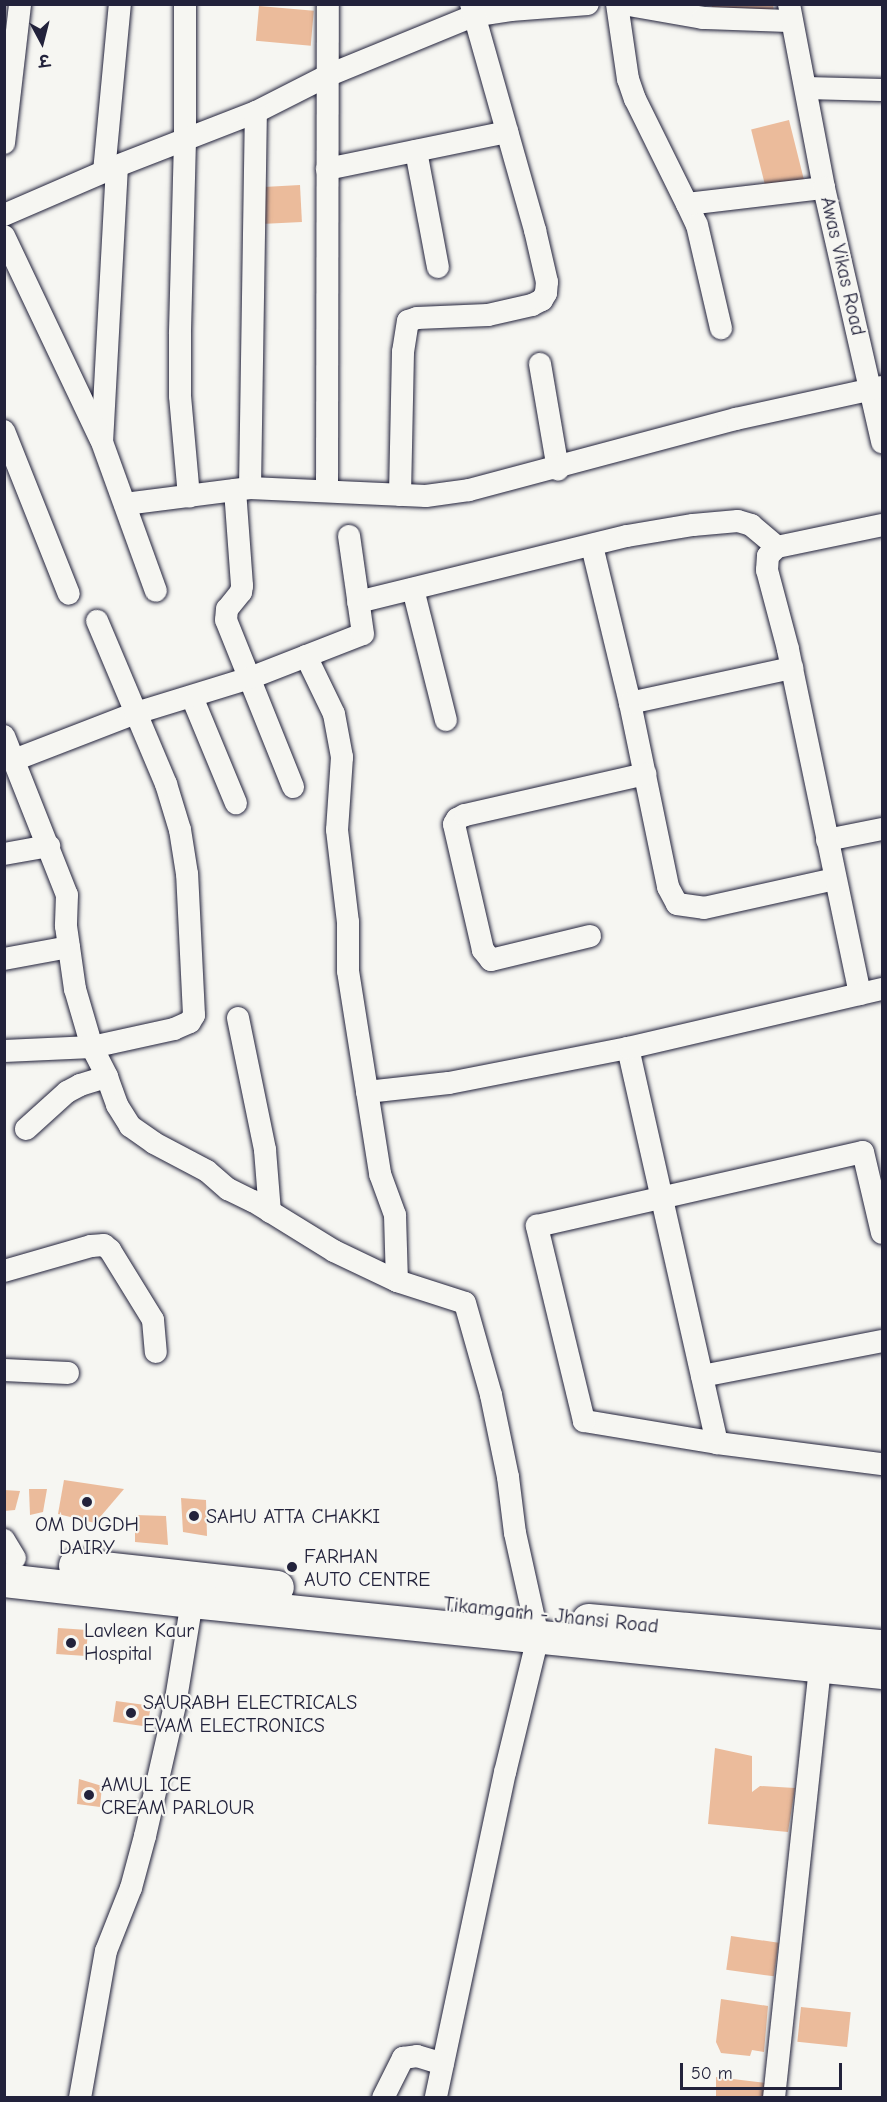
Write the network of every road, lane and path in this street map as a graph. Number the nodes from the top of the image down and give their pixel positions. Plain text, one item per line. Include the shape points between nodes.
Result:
1 (20, 4) edge
2 (120, 4) edge
3 (185, 4) edge
4 (328, 4) edge
5 (588, 4) edge
6 (617, 4) edge
7 (623, 4) edge
8 (472, 10) edge
9 (790, 13) edge
10 (329, 75) junction
11 (806, 88) junction
12 (882, 90) edge
13 (256, 112) junction
14 (507, 132) junction
15 (185, 140) junction
16 (4, 143) edge
17 (416, 151) junction
18 (110, 169) junction
19 (327, 169) junction
20 (824, 188) junction
21 (687, 204) junction
22 (4, 215) edge
23 (4, 236) edge
24 (438, 267) dead end
25 (721, 328) dead end
26 (540, 364) dead end
27 (877, 388) edge
28 (4, 431) edge
29 (102, 442) junction
30 (882, 442) edge
31 (558, 469) junction
32 (243, 489) junction
33 (327, 491) junction
34 (400, 495) junction
35 (189, 496) junction
36 (125, 504) junction
37 (882, 525) edge
38 (349, 536) dead end
39 (592, 546) junction
40 (777, 547) junction
41 (413, 589) junction
42 (156, 591) dead end
43 (69, 594) dead end
44 (358, 602) junction
45 (97, 621) dead end
46 (306, 656) junction
47 (792, 668) junction
48 (250, 678) junction
49 (192, 697) junction
50 (630, 703) junction
51 (136, 713) junction
52 (446, 720) dead end
53 (4, 736) edge
54 (14, 760) junction
55 (645, 774) junction
56 (293, 787) dead end
57 (236, 803) dead end
58 (882, 829) edge
59 (826, 840) junction
60 (49, 846) junction
61 (4, 854) edge
62 (835, 879) junction
63 (590, 936) dead end
64 (69, 946) junction
65 (4, 959) edge
66 (882, 989) edge
67 (861, 994) junction
68 (238, 1018) dead end
69 (92, 1047) junction
70 (628, 1048) junction
71 (4, 1051) edge
72 (107, 1077) junction
73 (367, 1092) junction
74 (26, 1129) dead end
75 (662, 1196) junction
76 (270, 1212) junction
77 (882, 1233) edge
78 (4, 1271) edge
79 (397, 1281) junction
80 (882, 1341) edge
81 (156, 1352) dead end
82 (4, 1370) edge
83 (68, 1373) dead end
84 (702, 1376) junction
85 (717, 1443) junction
86 (882, 1464) edge
87 (7, 1559) edge
88 (192, 1601) junction
89 (536, 1626) junction
90 (882, 1646) edge
91 (820, 1667) junction
92 (882, 1672) edge
93 (443, 2064) junction
94 (80, 2097) edge
95 (383, 2097) edge
96 (436, 2097) edge
97 (774, 2097) edge

1 - 16 street
2 - 18 street
3 - 15 street
4 - 10 street
5 - 8 street
6 - 21 street via 628,79 635,99
7 - 9 street via 703,18
8 - 10 street
8 - 14 street
9 - 11 street, Awas Vikas Road
10 - 13 street
10 - 19 street
11 - 12 street
11 - 20 street, Awas Vikas Road
13 - 15 street
13 - 32 street
14 - 17 street
14 - 34 street via 535,230 546,293 532,305 488,315 408,321 403,352
15 - 18 street
15 - 35 street via 180,396
17 - 19 street
17 - 24 street
18 - 22 street
18 - 29 street
19 - 33 street
20 - 21 street
20 - 27 street, Awas Vikas Road
21 - 25 street via 697,225
23 - 29 street
26 - 31 street
27 - 30 street, Awas Vikas Road
27 - 31 street via 736,419
28 - 43 street
29 - 36 street
31 - 34 street via 469,490
32 - 33 street
32 - 35 street
32 - 48 street via 242,586 225,615
33 - 34 street
35 - 36 street
36 - 42 street
37 - 40 street
38 - 44 street
39 - 40 street via 627,536 738,521 751,525
39 - 41 street
39 - 50 street
40 - 47 street via 768,556 767,570
41 - 44 street
41 - 52 street
44 - 46 street via 363,634
45 - 51 street
46 - 48 street
46 - 73 street via 334,714 342,757 337,830 348,922 348,971
47 - 50 street
47 - 59 street
48 - 49 street
48 - 56 street
49 - 51 street
49 - 57 street
50 - 55 street
51 - 54 street
51 - 69 street via 166,784 180,830 187,874 194,1015 190,1022 174,1029
53 - 54 street
54 - 60 street
55 - 62 street via 668,887 677,904 704,908
55 - 63 street via 465,815 454,824 483,950 491,960
58 - 59 street
59 - 62 street
60 - 61 street
60 - 64 street via 67,895
62 - 67 street
64 - 65 street
64 - 69 street via 75,989
66 - 67 street
67 - 70 street
68 - 76 street via 264,1150
69 - 71 street
69 - 72 street
70 - 73 street via 449,1083
70 - 75 street
72 - 74 street via 67,1092
72 - 76 street via 130,1126
73 - 79 street via 380,1174 395,1215
75 - 77 street via 863,1152
75 - 84 street
75 - 85 street via 537,1226 584,1421
76 - 79 street via 334,1251
78 - 81 street via 104,1245 153,1320
79 - 89 street via 465,1303 491,1395
80 - 84 street
82 - 83 street
84 - 85 street
85 - 86 street
87 - 88 street
87 - 89 street, Tikamgarh - Jhansi Road
88 - 89 street
88 - 94 street via 155,1793 131,1888 106,1951
89 - 90 street, Tikamgarh - Jhansi Road
89 - 91 street
89 - 93 street
91 - 92 street
91 - 97 street
93 - 95 street via 417,2056 403,2058
93 - 96 street

